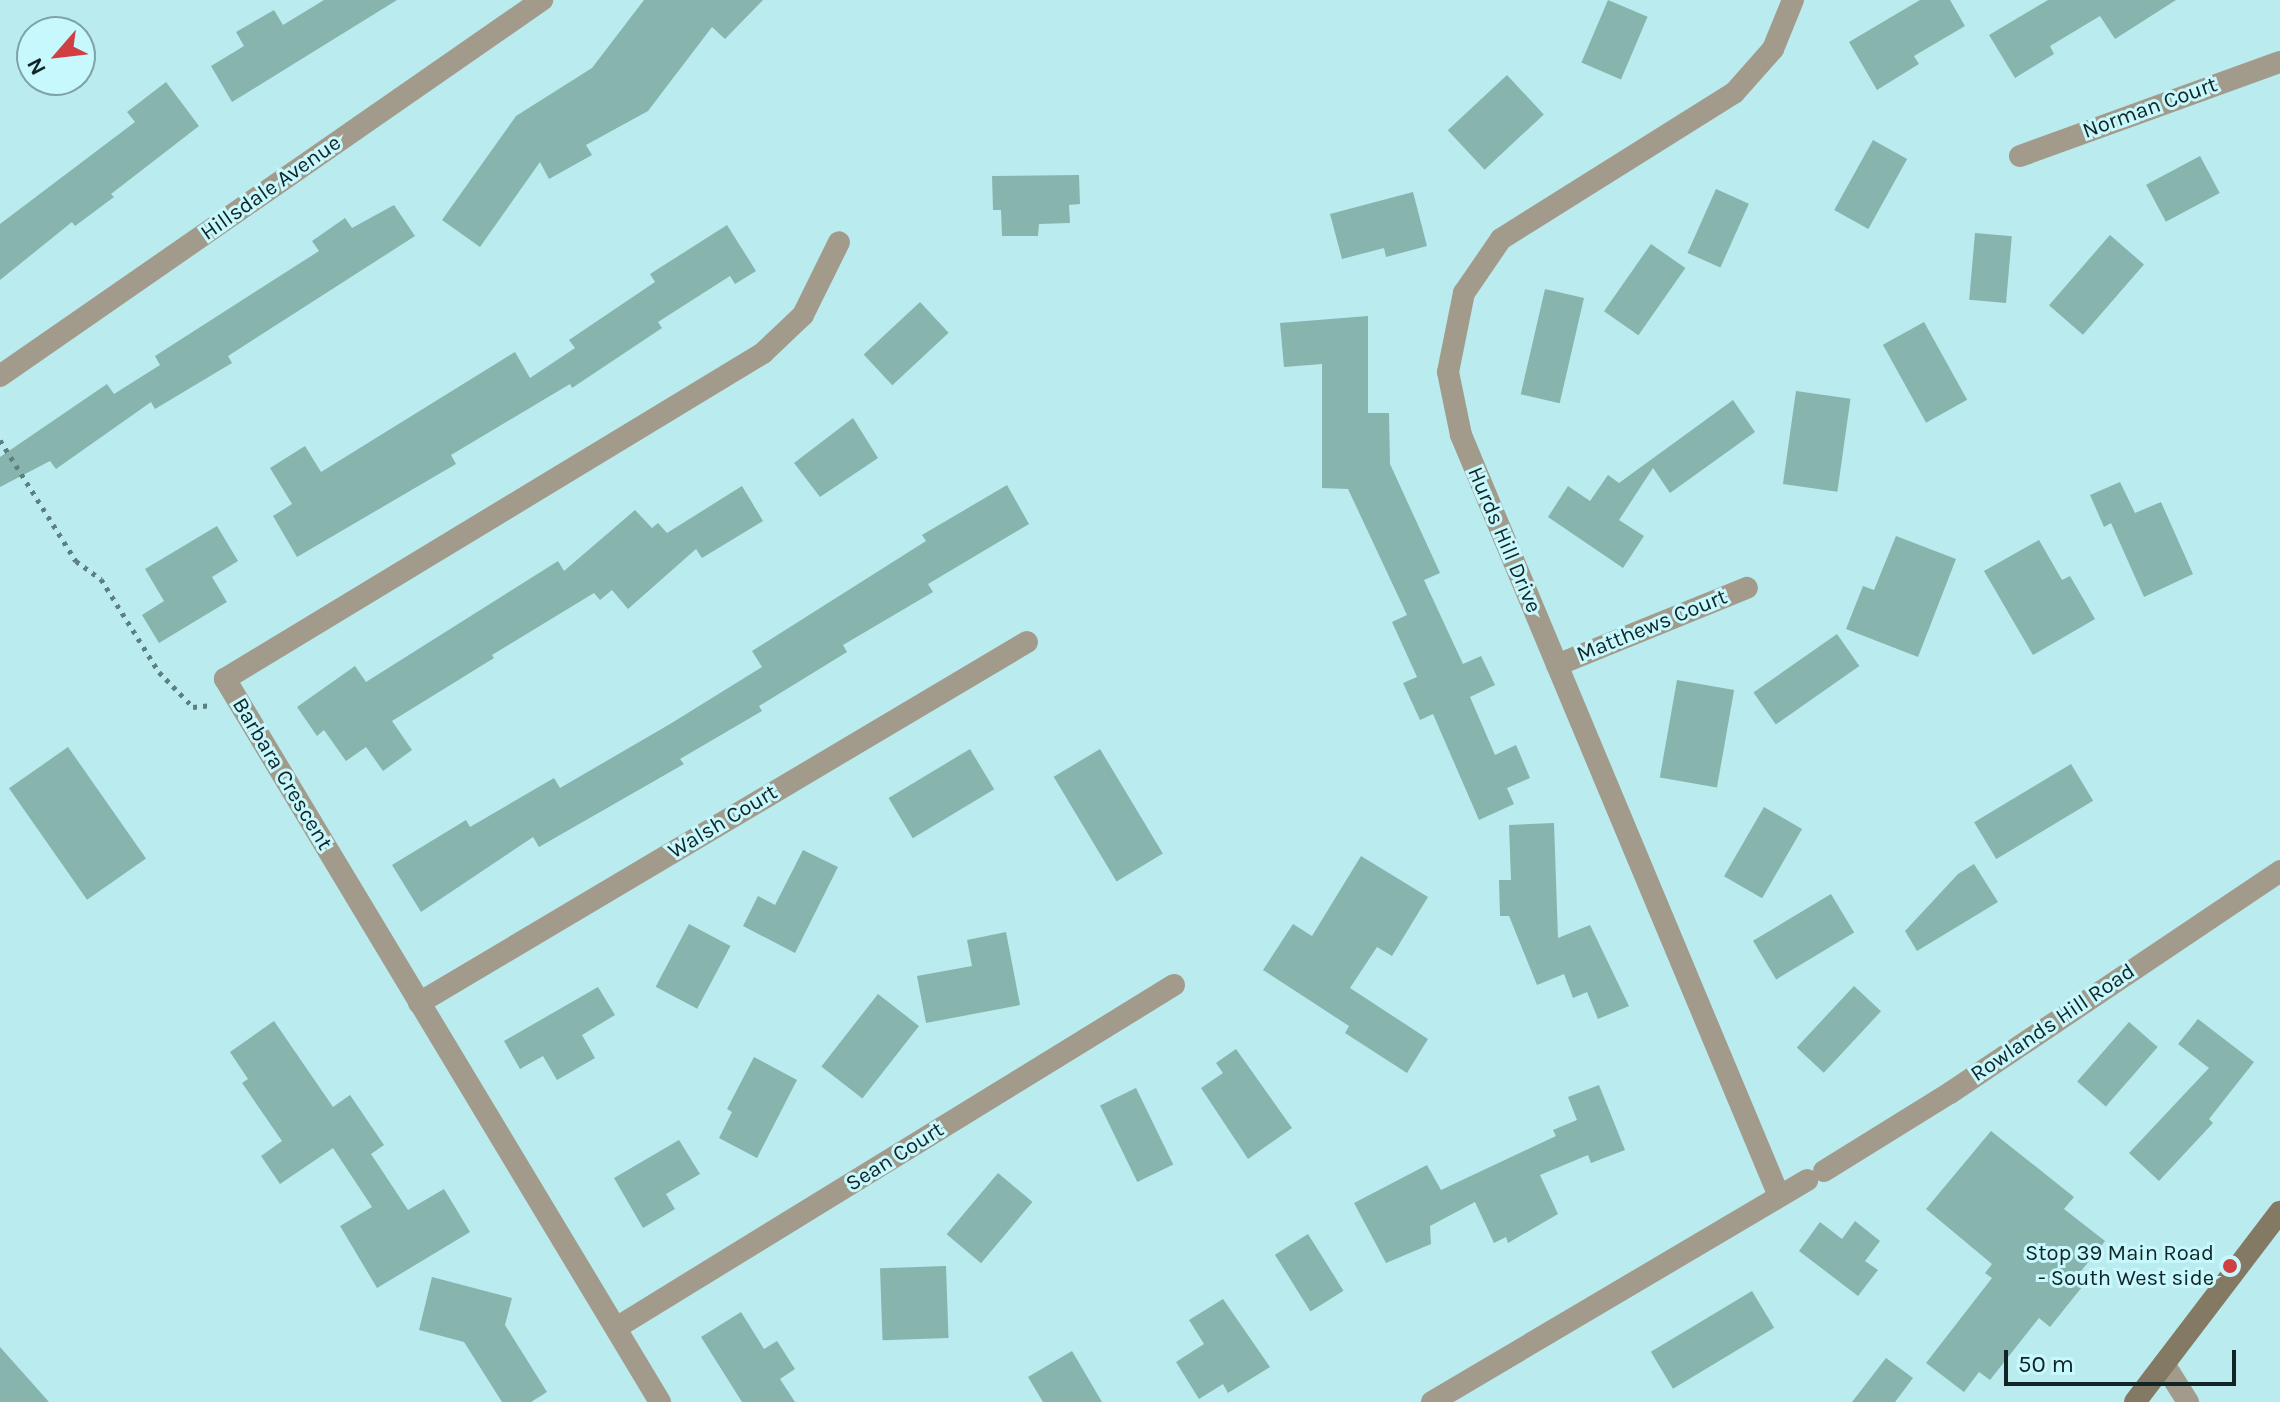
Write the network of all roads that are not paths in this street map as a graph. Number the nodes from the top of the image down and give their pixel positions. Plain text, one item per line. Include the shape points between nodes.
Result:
1 (542, 0) edge
2 (1793, 0) edge
3 (2280, 62) edge
4 (2020, 156) dead end
5 (839, 242) dead end
6 (0, 376) edge
7 (1747, 588) dead end
8 (1027, 642) dead end
9 (1557, 665) junction
10 (2280, 871) edge
11 (1174, 985) dead end
12 (419, 1003) junction
13 (1779, 1196) junction
14 (2280, 1212) edge
15 (616, 1328) junction
16 (2164, 1364) junction
17 (660, 1402) edge
18 (1432, 1402) edge
19 (2135, 1402) edge
20 (2188, 1402) edge

1 - 6 street, Hillsdale Avenue
2 - 9 street, Hurds Hill Drive via 1773,49 1734,93 1501,239 1464,293 1448,372 1461,435
3 - 4 street, Norman Court
5 - 12 street, Barbara Crescent via 803,315 763,353 225,679
7 - 9 street, Matthews Court
8 - 12 street, Walsh Court
9 - 13 street, Hurds Hill Drive
10 - 13 street, Rowlands Hill Road via 1950,1093
11 - 15 street, Sean Court
12 - 15 street, Barbara Crescent
13 - 18 street, Rowlands Hill Road
14 - 16 main road
15 - 17 street, Barbara Crescent
16 - 19 main road
16 - 20 street

